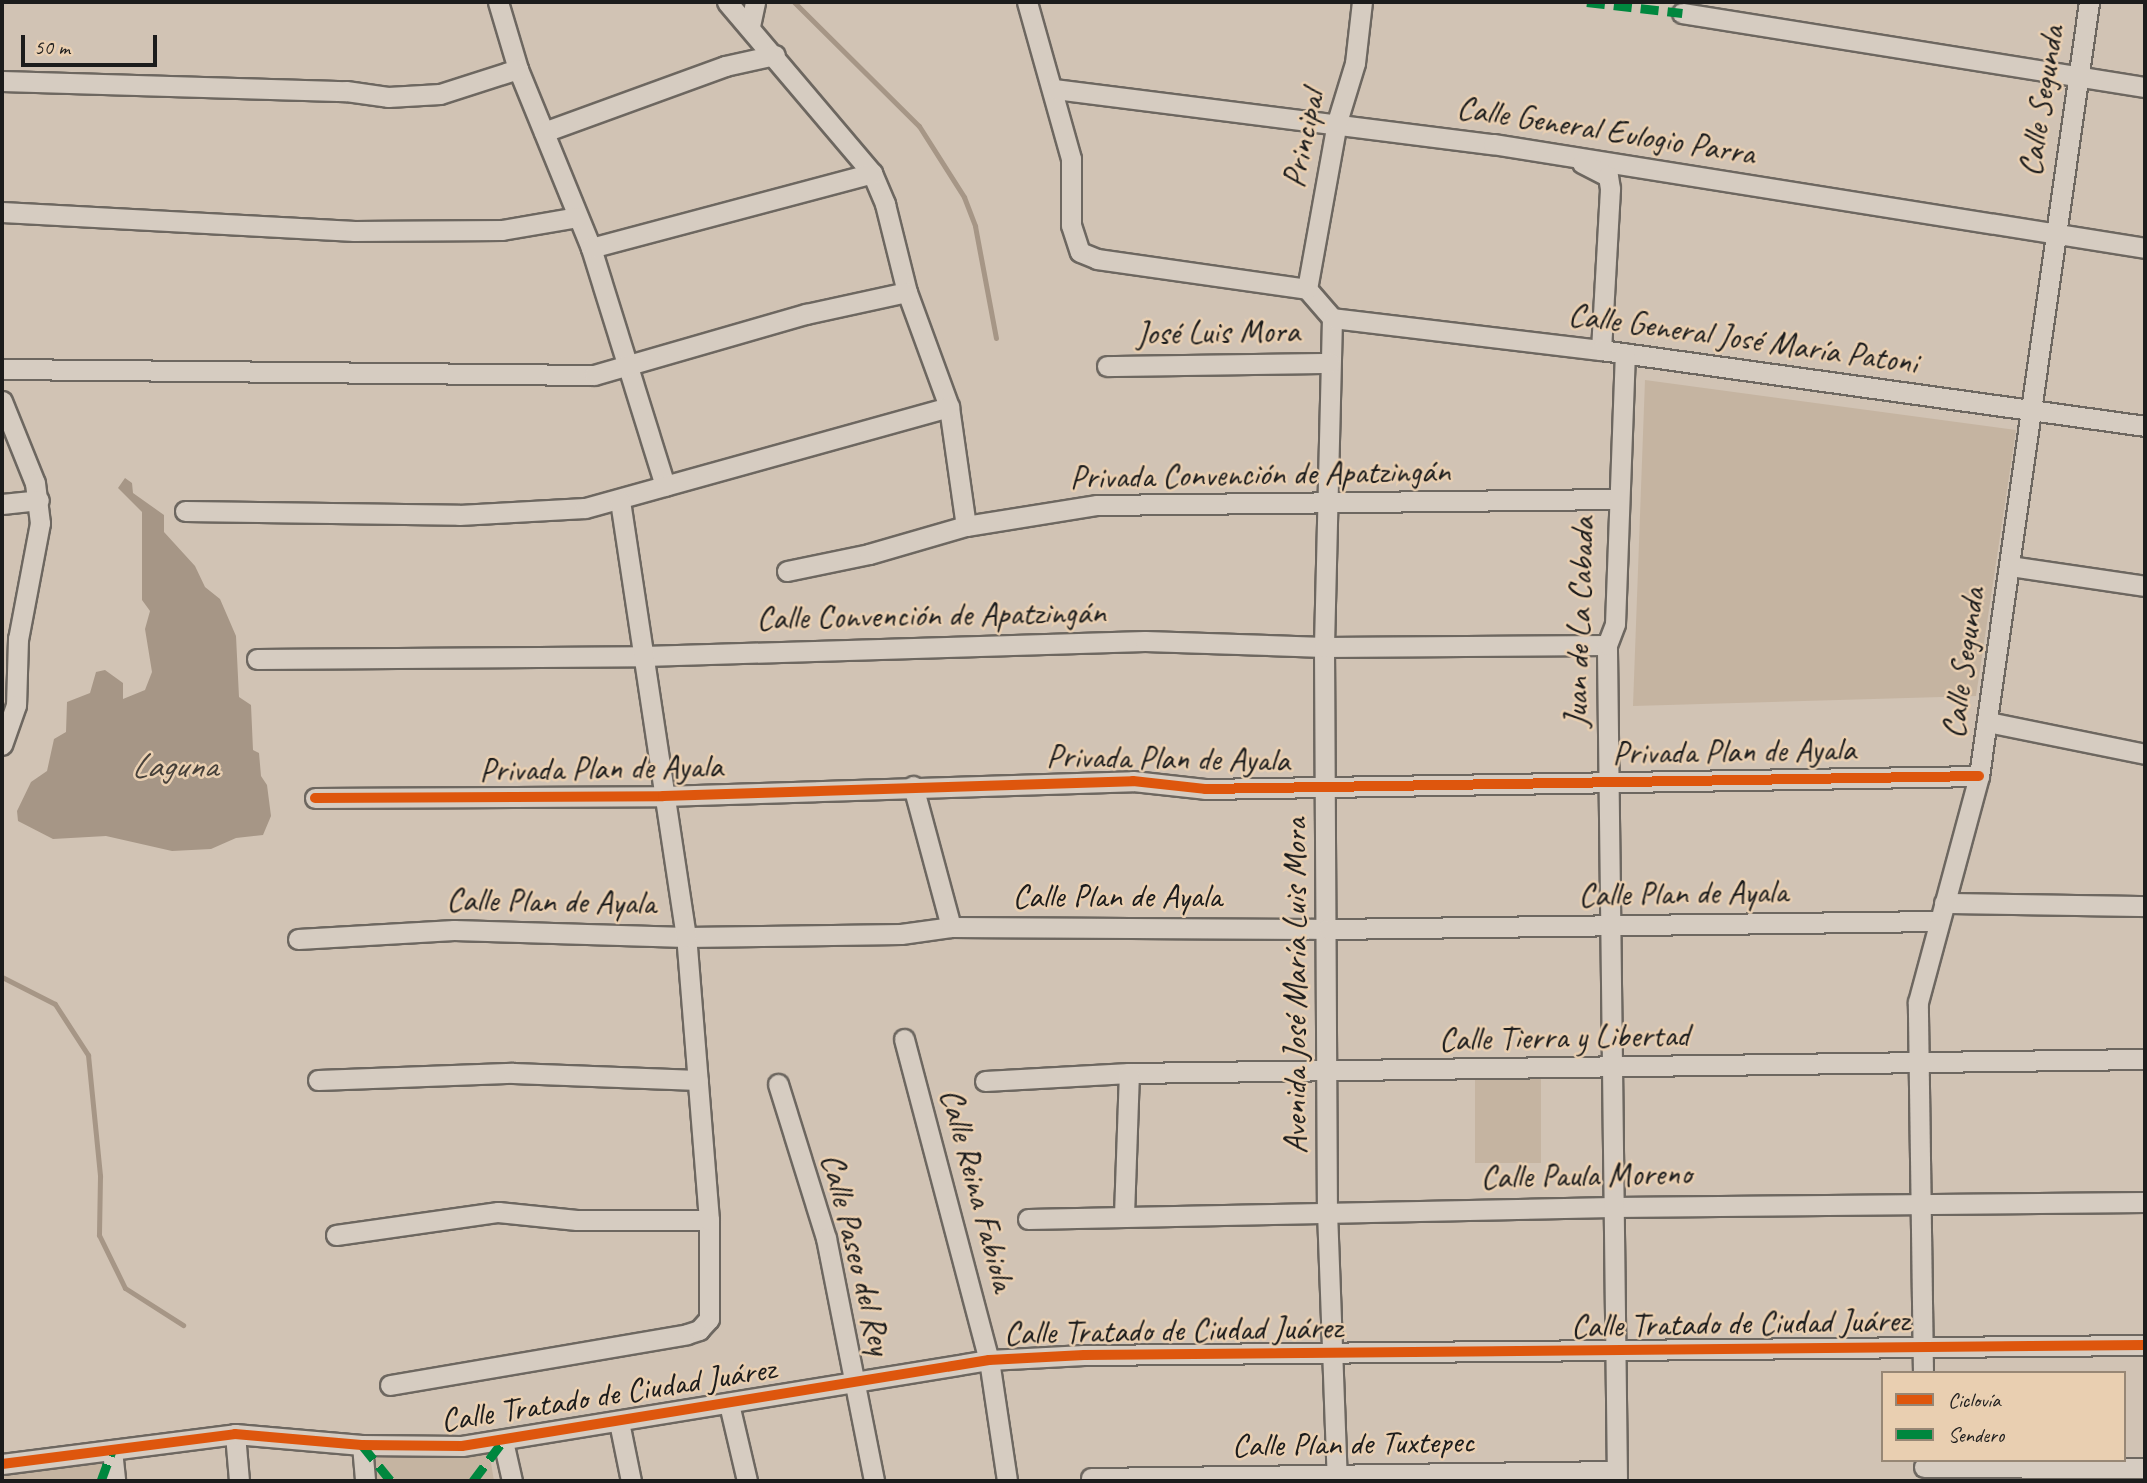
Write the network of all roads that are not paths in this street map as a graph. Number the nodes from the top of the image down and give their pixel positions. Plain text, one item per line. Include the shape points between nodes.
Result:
1 (498, 2) edge
2 (727, 2) edge
3 (755, 2) edge
4 (1027, 2) edge
5 (1362, 2) edge
6 (2089, 2) edge
7 (1682, 13) dead end
8 (751, 26) junction
9 (775, 55) junction
10 (518, 69) junction
11 (2077, 78) junction
12 (2, 81) edge
13 (2145, 88) edge
14 (1055, 89) junction
15 (1336, 122) junction
16 (544, 132) junction
17 (1569, 155) junction
18 (872, 173) junction
19 (2, 212) edge
20 (577, 217) junction
21 (2053, 235) junction
22 (591, 248) junction
23 (2145, 248) edge
24 (1307, 289) junction
25 (907, 292) junction
26 (1332, 318) junction
27 (1601, 350) junction
28 (1625, 353) junction
29 (1330, 363) junction
30 (1107, 366) dead end
31 (630, 367) junction
32 (2, 369) edge
33 (2, 401) edge
34 (949, 407) junction
35 (2029, 410) junction
36 (2145, 426) edge
37 (665, 486) junction
38 (1616, 499) junction
39 (39, 500) junction
40 (620, 501) junction
41 (2, 504) edge
42 (1326, 504) junction
43 (185, 511) dead end
44 (966, 526) junction
45 (2010, 566) junction
46 (787, 571) dead end
47 (2145, 586) edge
48 (10, 639) edge
49 (1607, 645) junction
50 (1324, 647) junction
51 (644, 656) junction
52 (257, 659) dead end
53 (1988, 722) junction
54 (2, 744) edge
55 (2145, 754) edge
56 (1979, 776) junction
57 (1608, 780) junction
58 (913, 786) junction
59 (1327, 786) junction
60 (663, 796) junction
61 (315, 798) dead end
62 (2145, 906) edge
63 (1940, 912) junction
64 (951, 926) junction
65 (1611, 926) junction
66 (1328, 929) junction
67 (686, 937) junction
68 (298, 939) dead end
69 (904, 1039) dead end
70 (2145, 1059) edge
71 (1919, 1060) junction
72 (1611, 1070) junction
73 (1129, 1073) junction
74 (1328, 1073) junction
75 (318, 1080) dead end
76 (698, 1080) junction
77 (985, 1081) dead end
78 (778, 1084) dead end
79 (2145, 1202) edge
80 (1920, 1203) junction
81 (1613, 1207) junction
82 (1328, 1211) junction
83 (1124, 1215) junction
84 (1028, 1219) dead end
85 (709, 1220) junction
86 (336, 1235) dead end
87 (2145, 1345) edge
88 (1922, 1348) junction
89 (1615, 1352) junction
90 (1332, 1355) junction
91 (989, 1360) junction
92 (1923, 1371) edge
93 (855, 1383) junction
94 (390, 1385) dead end
95 (729, 1404) junction
96 (619, 1422) junction
97 (235, 1434) junction
98 (503, 1441) junction
99 (362, 1445) junction
100 (113, 1450) junction
101 (2, 1464) edge
102 (2145, 1468) edge
103 (1924, 1470) edge
104 (1616, 1476) edge
105 (1091, 1478) dead end
106 (1337, 1479) edge
107 (115, 1481) edge
108 (239, 1481) edge
109 (365, 1481) edge
110 (512, 1481) edge
111 (631, 1481) edge
112 (747, 1481) edge
113 (874, 1481) edge
114 (1007, 1481) edge

1 - 10 street
2 - 8 street
3 - 8 street
4 - 14 street
5 - 15 street, Principal via 1355,63
6 - 11 street, Calle Segunda
7 - 11 street
8 - 9 street
9 - 16 street via 725,66
9 - 18 street
10 - 12 street via 449,92 388,97 346,91
10 - 16 street
11 - 13 street
11 - 21 street, Calle Segunda
14 - 15 street, Calle General Eulogio Parra
14 - 24 street via 1072,159 1072,225 1080,252 1097,259
15 - 17 street, Calle General Eulogio Parra
15 - 24 street, Principal
16 - 20 street
17 - 21 street, Calle General Eulogio Parra
17 - 27 street via 1608,176
18 - 22 street
18 - 25 street via 885,204
19 - 20 street via 354,231 502,230
20 - 22 street
21 - 23 street, Calle General Eulogio Parra
21 - 35 street, Calle Segunda
22 - 31 street
24 - 26 street
25 - 31 street via 806,314
25 - 34 street
26 - 27 street, Calle General José María Patoni
26 - 29 street, Avenida José María Luis Mora
27 - 28 street, Calle General José María Patoni
28 - 35 street, Calle General José María Patoni
28 - 38 street, Juan de La Cabada
29 - 30 street, José Luis Mora
29 - 42 street, Avenida José María Luis Mora
31 - 32 street via 594,375 550,376
31 - 37 street
33 - 39 street
34 - 37 street
34 - 44 street
35 - 36 street, Calle General José María Patoni
35 - 45 street, Calle Segunda
37 - 40 street
38 - 42 street, Privada Convención de Apatzingán
38 - 49 street, Juan de La Cabada via 1615,624
39 - 41 street
39 - 48 street via 39,541
40 - 43 street via 527,514
40 - 51 street
42 - 44 street, Privada Convención de Apatzingán via 1097,505
42 - 50 street, Avenida José María Luis Mora
44 - 46 street, Privada Convención de Apatzingán via 869,554
45 - 47 street
45 - 53 street, Calle Segunda
48 - 54 street via 16,705
49 - 50 street, Calle Convención de Apatzingán
49 - 57 street, Juan de La Cabada
50 - 51 street, Calle Convención de Apatzingán via 1145,641
50 - 59 street, Avenida José María Luis Mora
51 - 52 street, Calle Convención de Apatzingán
51 - 60 street
53 - 55 street
53 - 56 street, Calle Segunda
56 - 57 street, Privada Plan de Ayala
56 - 63 street, Calle Segunda
57 - 59 street, Privada Plan de Ayala
57 - 65 street, Juan de La Cabada
58 - 59 street, Privada Plan de Ayala via 1133,780 1205,789
58 - 60 street, Privada Plan de Ayala
58 - 64 street
59 - 66 street, Avenida José María Luis Mora
60 - 61 street, Privada Plan de Ayala
60 - 67 street
62 - 63 street, Calle Plan de Ayala
63 - 65 street, Calle Plan de Ayala
63 - 71 street, Calle Segunda via 1918,1002
64 - 66 street, Calle Plan de Ayala
64 - 67 street, Calle Plan de Ayala via 901,934
65 - 66 street, Calle Plan de Ayala
65 - 72 street, Juan de La Cabada
66 - 74 street, Avenida José María Luis Mora
67 - 68 street, Calle Plan de Ayala via 454,930
67 - 76 street
69 - 91 street, Calle Reina Fabiola
70 - 71 street, Calle Tierra y Libertad
71 - 72 street, Calle Tierra y Libertad
71 - 80 street, Calle Segunda
72 - 74 street, Calle Tierra y Libertad
72 - 81 street, Juan de La Cabada
73 - 74 street, Calle Tierra y Libertad
73 - 77 street, Calle Tierra y Libertad
73 - 83 street
74 - 82 street, Avenida José María Luis Mora
75 - 76 street via 513,1073
76 - 85 street
78 - 93 street, Calle Paseo del Rey via 826,1238
79 - 80 street, Calle Paula Moreno
80 - 81 street, Calle Paula Moreno
80 - 88 street, Calle Segunda
81 - 82 street, Calle Paula Moreno
81 - 89 street, Juan de La Cabada
82 - 83 street, Calle Paula Moreno
82 - 90 street, Avenida José María Luis Mora
83 - 84 street, Calle Paula Moreno
85 - 86 street via 577,1220 498,1212
85 - 94 street via 710,1310 699,1330
87 - 88 street, Calle Tratado de Ciudad Juárez
88 - 89 street, Calle Tratado de Ciudad Juárez
88 - 92 street, Calle Segunda
89 - 90 street, Calle Tratado de Ciudad Juárez
89 - 104 street, Juan de La Cabada
90 - 91 street, Calle Tratado de Ciudad Juárez via 1084,1355
90 - 106 street, Avenida José María Luis Mora
91 - 93 street, Calle Tratado de Ciudad Juárez
91 - 114 street, Calle Reina Fabiola
93 - 95 street, Calle Tratado de Ciudad Juárez
93 - 113 street, Calle Paseo del Rey
95 - 96 street, Calle Tratado de Ciudad Juárez
95 - 112 street
96 - 98 street, Calle Tratado de Ciudad Juárez
96 - 111 street
97 - 99 street, Calle Tratado de Ciudad Juárez
97 - 100 street, Calle Tratado de Ciudad Juárez
97 - 108 street
98 - 99 street, Calle Tratado de Ciudad Juárez via 432,1449
98 - 110 street
99 - 109 street
100 - 101 street, Calle Tratado de Ciudad Juárez
100 - 107 street
102 - 103 street
104 - 106 street, Calle Plan de Tuxtepec
105 - 106 street, Calle Plan de Tuxtepec

